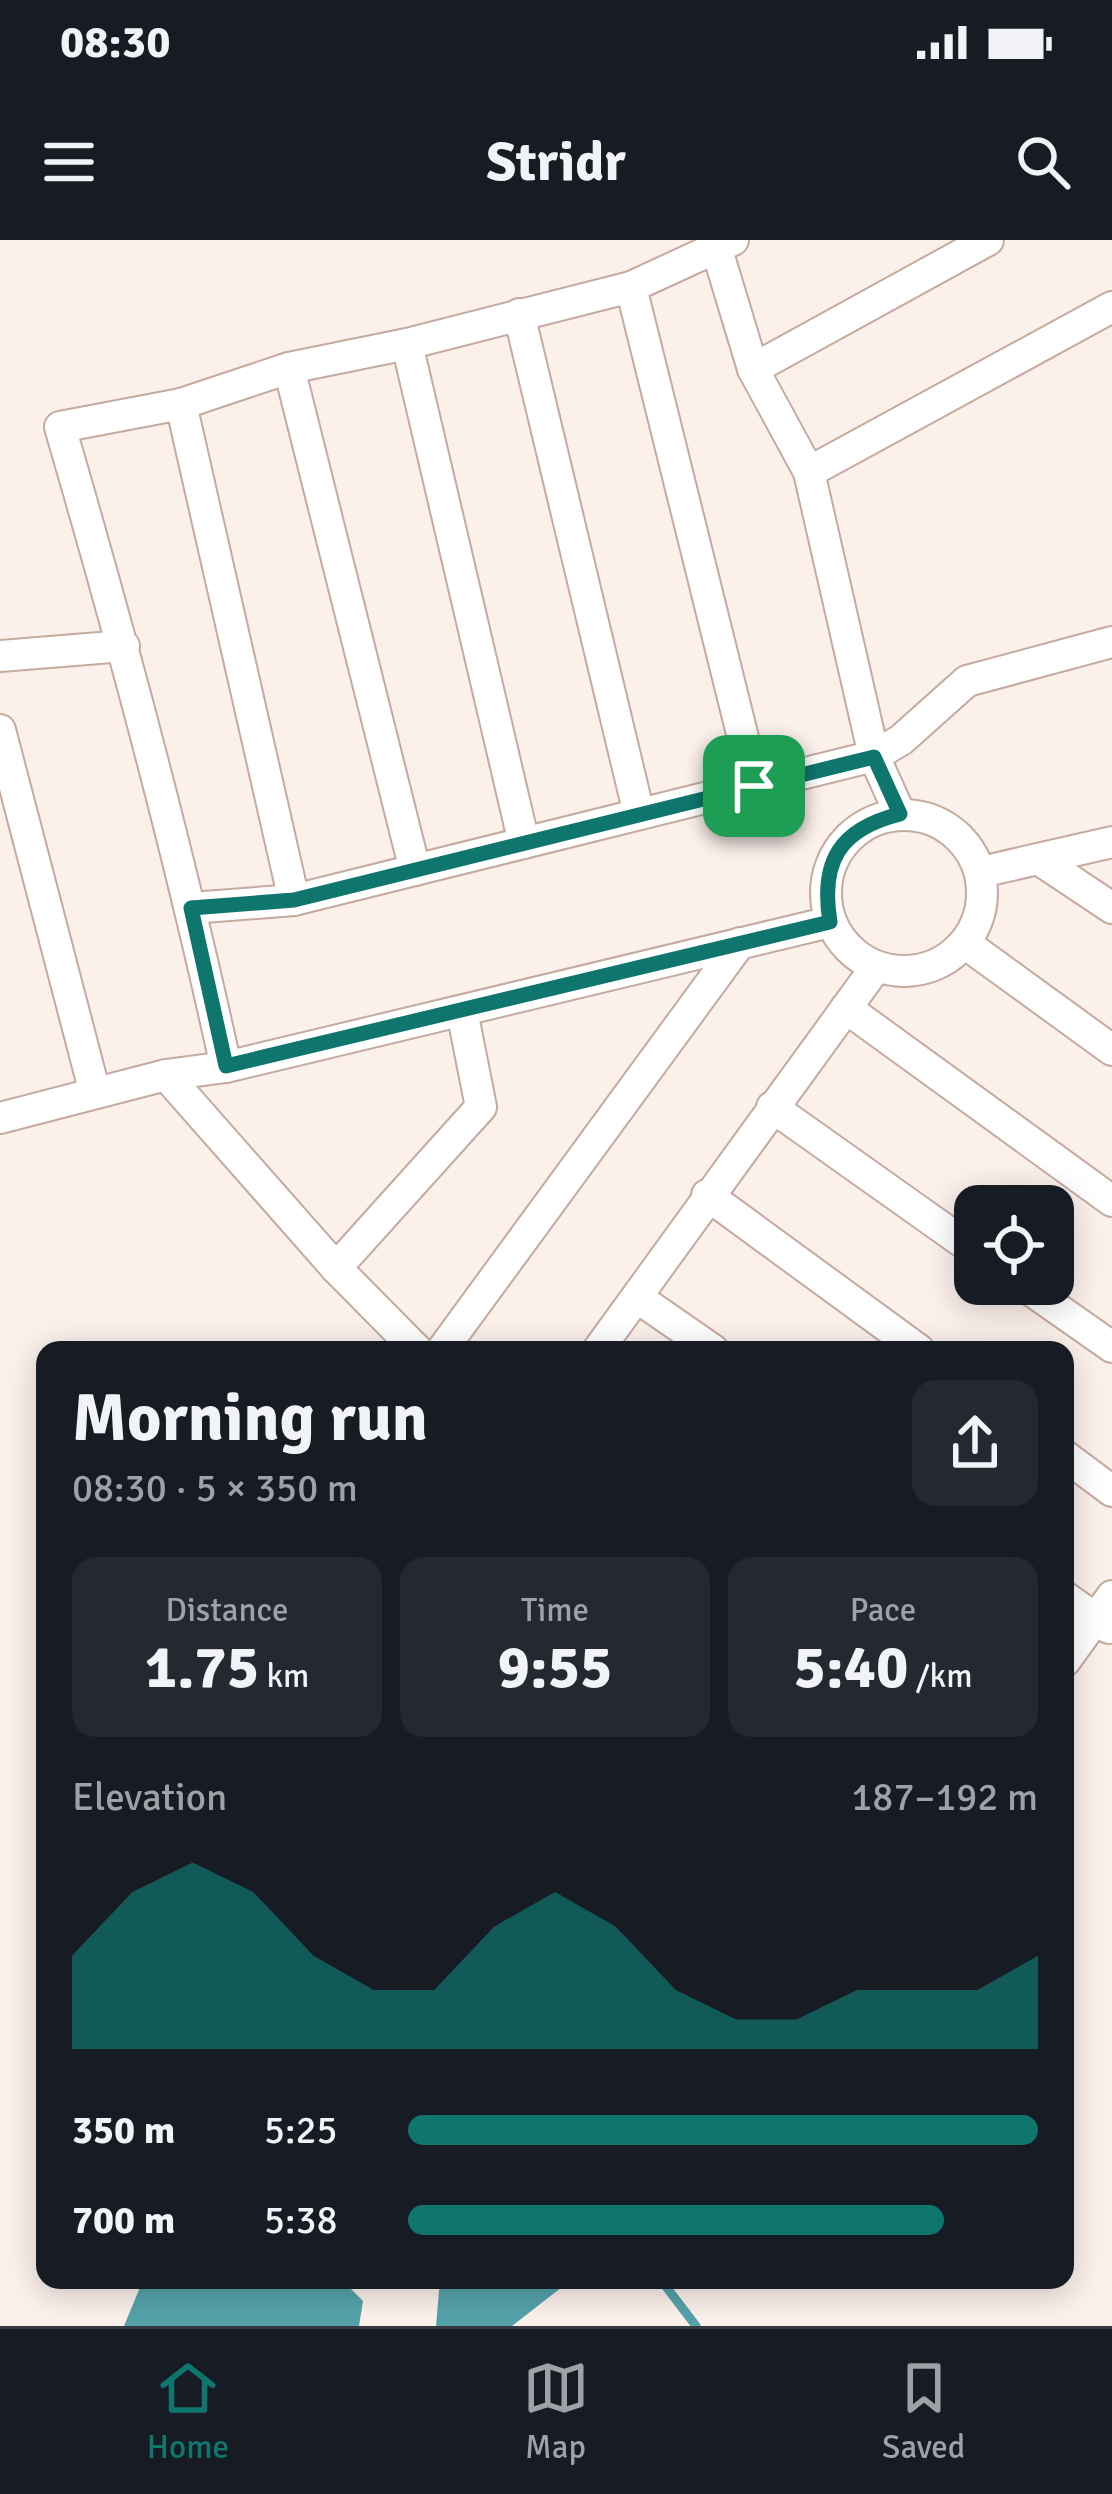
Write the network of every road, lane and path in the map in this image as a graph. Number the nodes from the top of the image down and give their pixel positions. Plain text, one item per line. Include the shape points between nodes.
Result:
1 (988, 240) edge
2 (722, 243) edge
3 (631, 287) junction
4 (1112, 307) edge
5 (519, 314) junction
6 (407, 344) junction
7 (289, 368) junction
8 (753, 369) junction
9 (182, 404) junction
10 (809, 472) junction
11 (1112, 642) edge
12 (124, 646) junction
13 (0, 656) edge
14 (0, 730) edge
15 (874, 757) junction
16 (754, 786) junction
17 (639, 814) junction
18 (900, 814) junction
19 (1112, 842) edge
20 (524, 843) junction
21 (1040, 860) junction
22 (415, 870) junction
23 (981, 872) junction
24 (294, 900) junction
25 (191, 908) junction
26 (1112, 908) edge
27 (830, 922) junction
28 (740, 943) junction
29 (966, 944) junction
30 (876, 968) junction
31 (846, 1008) junction
32 (462, 1011) junction
33 (1112, 1050) edge
34 (226, 1066) junction
35 (166, 1075) junction
36 (95, 1094) junction
37 (772, 1107) junction
38 (0, 1118) edge
39 (707, 1195) junction
40 (1112, 1201) edge
41 (954, 1236) edge
42 (336, 1268) junction
43 (638, 1298) junction
44 (1052, 1305) edge
45 (408, 1341) edge
46 (449, 1341) edge
47 (605, 1341) edge
48 (699, 1341) edge
49 (907, 1341) edge
50 (1112, 1347) edge
51 (1074, 1463) edge
52 (1112, 1491) edge
53 (1074, 1601) edge
54 (1107, 1615) edge
55 (1074, 1651) edge

1 - 8 street
2 - 3 street
2 - 8 street
3 - 5 street
3 - 16 street
4 - 10 street
5 - 6 street
5 - 17 street
6 - 7 street
6 - 20 street
7 - 9 street
7 - 22 street
8 - 10 street
9 - 12 street via 60,427
9 - 24 street
10 - 15 street
11 - 15 street via 967,681
12 - 13 street
12 - 25 street
14 - 36 street
15 - 16 street
15 - 18 street
16 - 17 street
17 - 20 street
18 - 23 street via 951,829
18 - 27 street via 847,838 825,892
19 - 21 street
20 - 22 street
21 - 23 street
21 - 26 street
22 - 24 street
23 - 29 street via 982,910
24 - 25 street
25 - 34 street
27 - 28 street
27 - 30 street via 848,950
28 - 32 street
28 - 46 street
29 - 30 street via 940,964 908,973
29 - 33 street
30 - 31 street
31 - 37 street
31 - 40 street
32 - 34 street
32 - 42 street via 481,1107
34 - 35 street
35 - 36 street
35 - 42 street
36 - 38 street
37 - 39 street
37 - 41 street
39 - 43 street
39 - 49 street
42 - 45 street
43 - 47 street
43 - 48 street
44 - 50 street
51 - 52 street
53 - 54 street
54 - 55 street

